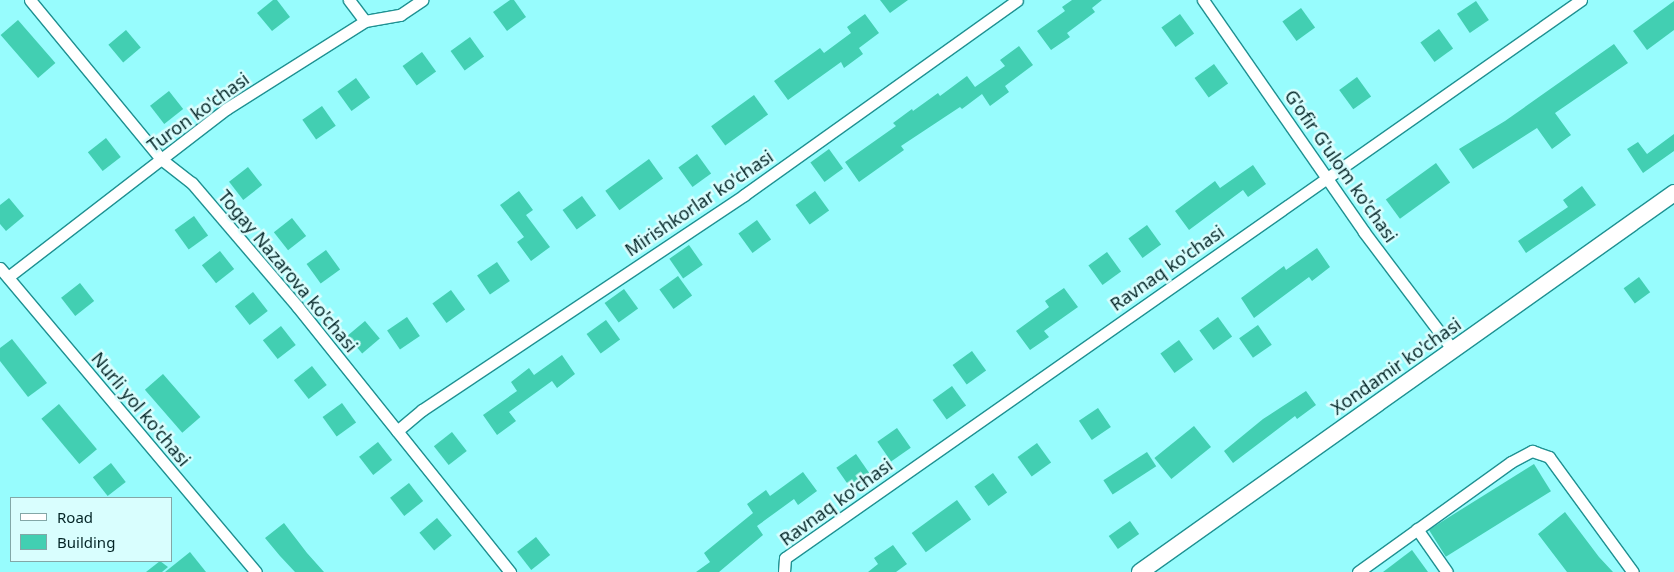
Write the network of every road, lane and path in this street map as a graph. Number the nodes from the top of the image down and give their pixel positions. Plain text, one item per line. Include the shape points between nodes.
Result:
1 (30, 0) edge
2 (349, 0) edge
3 (422, 0) edge
4 (1018, 0) edge
5 (1203, 0) edge
6 (1581, 0) edge
7 (365, 21) junction
8 (161, 159) junction
9 (1328, 176) junction
10 (1674, 193) edge
11 (0, 268) edge
12 (8, 277) junction
13 (1453, 350) junction
14 (397, 431) junction
15 (1417, 529) junction
16 (256, 572) edge
17 (510, 572) edge
18 (784, 572) edge
19 (1140, 572) edge
20 (1358, 572) edge
21 (1447, 572) edge
22 (1633, 572) edge

1 - 8 street, Togay Nazarova ko'chasi
2 - 7 street
3 - 7 street, Turon ko'chasi via 400,16
4 - 14 street, Mirishkorlar ko'chasi via 744,195 422,410
5 - 9 street, G'ofir G'ulom ko'chasi
6 - 9 street, Ravnaq ko'chasi
7 - 8 street, Turon ko'chasi via 226,109
8 - 12 street, Turon ko'chasi
8 - 14 street, Togay Nazarova ko'chasi via 192,183 297,306
9 - 13 street, G'ofir G'ulom ko'chasi via 1364,232
9 - 18 street, Ravnaq ko'chasi via 785,558
10 - 13 main road, Xondamir ko'chasi
11 - 12 street, Nurli yol ko'chasi
12 - 16 street, Nurli yol ko'chasi
13 - 19 main road, Xondamir ko'chasi
14 - 17 street, Togay Nazarova ko'chasi
15 - 20 street
15 - 21 street
15 - 22 street via 1524,454 1532,452 1549,457

